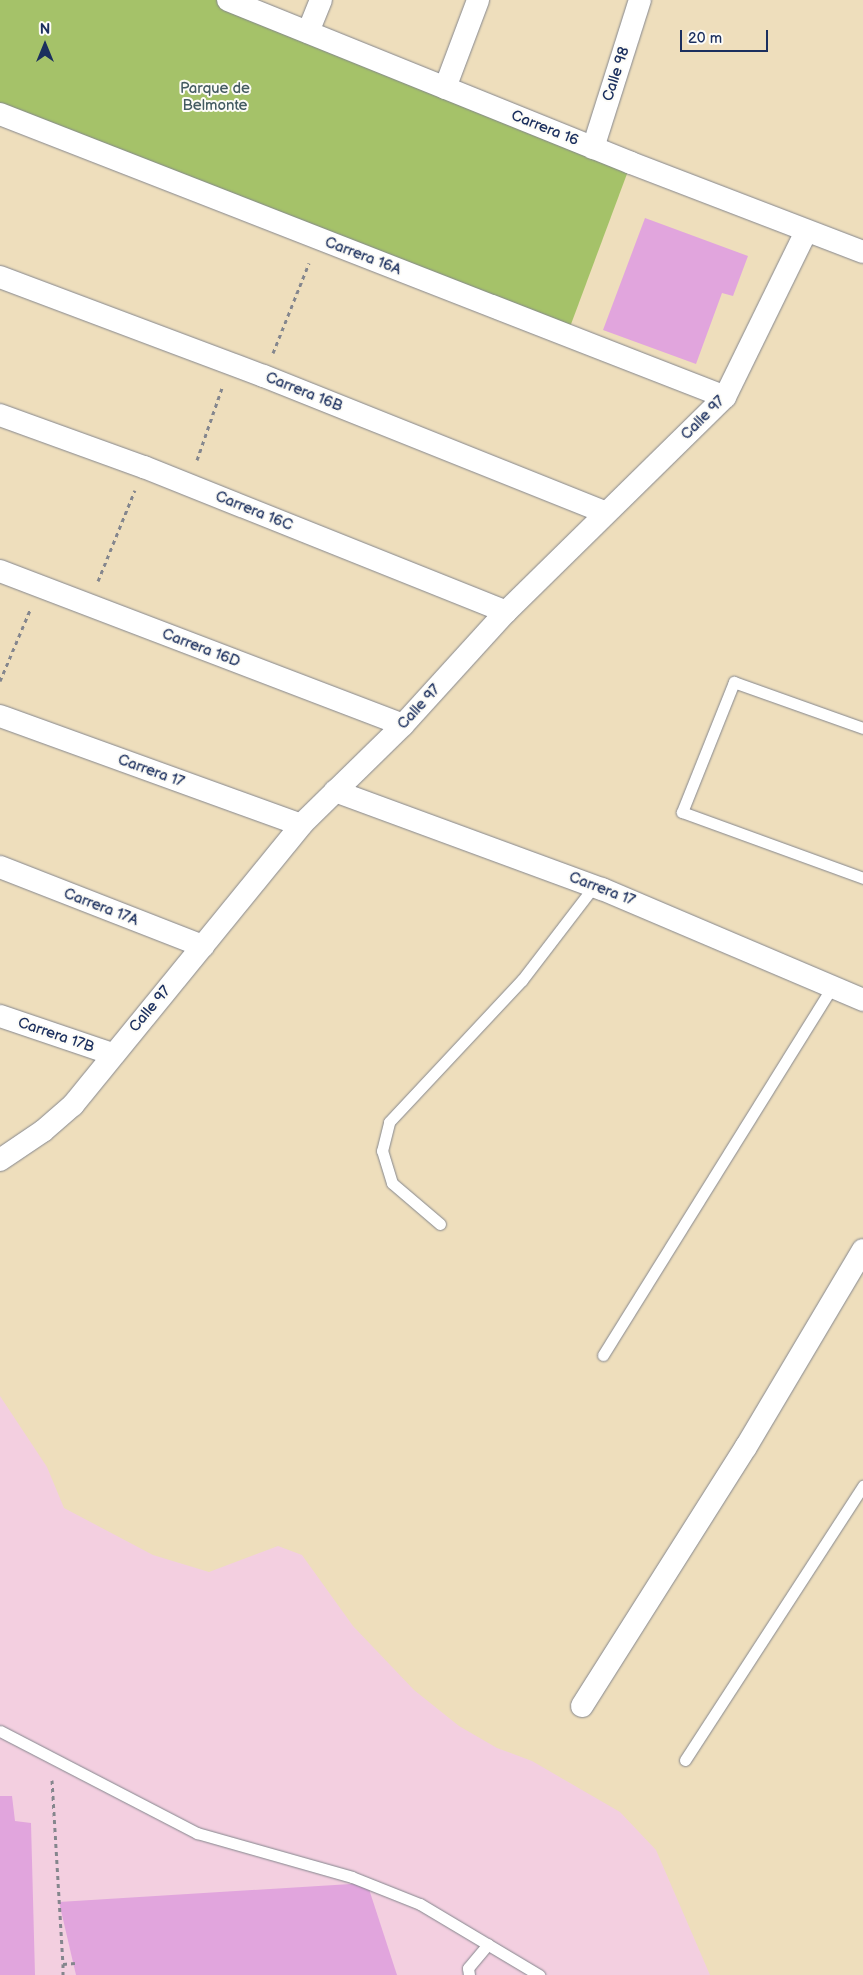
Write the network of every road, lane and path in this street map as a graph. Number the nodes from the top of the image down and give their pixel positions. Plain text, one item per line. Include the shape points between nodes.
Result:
1 (228, 0) edge
2 (321, 0) edge
3 (478, 0) edge
4 (640, 0) edge
5 (308, 32) junction
6 (445, 88) junction
7 (0, 114) edge
8 (593, 148) junction
9 (806, 232) junction
10 (319, 239) junction
11 (863, 252) edge
12 (0, 276) edge
13 (230, 364) junction
14 (264, 376) junction
15 (725, 397) junction
16 (0, 415) edge
17 (144, 467) junction
18 (188, 484) junction
19 (606, 512) junction
20 (0, 571) edge
21 (40, 586) junction
22 (88, 605) junction
23 (506, 612) junction
24 (0, 681) edge
25 (0, 716) edge
26 (845, 721) junction
27 (863, 721) edge
28 (403, 725) junction
29 (863, 728) edge
30 (335, 791) junction
31 (301, 825) junction
32 (0, 867) edge
33 (863, 878) edge
34 (594, 886) junction
35 (203, 946) junction
36 (832, 987) junction
37 (863, 1000) edge
38 (0, 1016) edge
39 (112, 1054) junction
40 (0, 1160) edge
41 (440, 1224) dead end
42 (863, 1250) edge
43 (603, 1356) dead end
44 (863, 1486) edge
45 (582, 1706) dead end
46 (0, 1731) edge
47 (685, 1760) dead end
48 (45, 1775) dead end
49 (488, 1944) junction
50 (75, 1963) dead end
51 (63, 1964) junction
52 (63, 1975) edge
53 (469, 1975) edge
54 (539, 1975) edge

1 - 5 street, Carrera 16
2 - 5 street
3 - 6 street
4 - 8 street, Calle 98
5 - 6 street, Carrera 16
6 - 8 street, Carrera 16
7 - 10 street, Carrera 16A
8 - 9 street, Carrera 16
9 - 11 street, Carrera 16
9 - 15 street, Calle 97
10 - 14 path
10 - 15 street, Carrera 16A
12 - 13 street, Carrera 16B
13 - 14 street, Carrera 16B
13 - 18 path
14 - 19 street, Carrera 16B
15 - 19 street, Calle 97
16 - 17 street, Carrera 16C
17 - 18 street, Carrera 16C
17 - 22 path
18 - 23 street, Carrera 16C
19 - 23 street, Calle 97
20 - 21 street, Carrera 16D
21 - 22 street, Carrera 16D
21 - 24 path
22 - 28 street, Carrera 16D
23 - 28 street, Calle 97
25 - 31 street, Carrera 17
26 - 27 lane
26 - 29 lane
26 - 33 lane via 734,682 682,812
28 - 30 street, Calle 97
30 - 31 street, Calle 97
30 - 34 street, Carrera 17
31 - 35 street, Calle 97
32 - 35 street, Carrera 17A
34 - 36 street, Carrera 17
34 - 41 lane via 522,980 389,1122 382,1151 392,1183
35 - 39 street, Calle 97
36 - 37 street, Carrera 17
36 - 43 lane
38 - 39 street, Carrera 17B
39 - 40 street, Calle 97 via 73,1104 43,1131
42 - 45 street via 746,1447
44 - 47 lane
46 - 49 lane via 197,1833 392,1892
48 - 51 path via 52,1780
49 - 53 lane via 468,1968
49 - 54 lane
50 - 51 path
51 - 52 path

